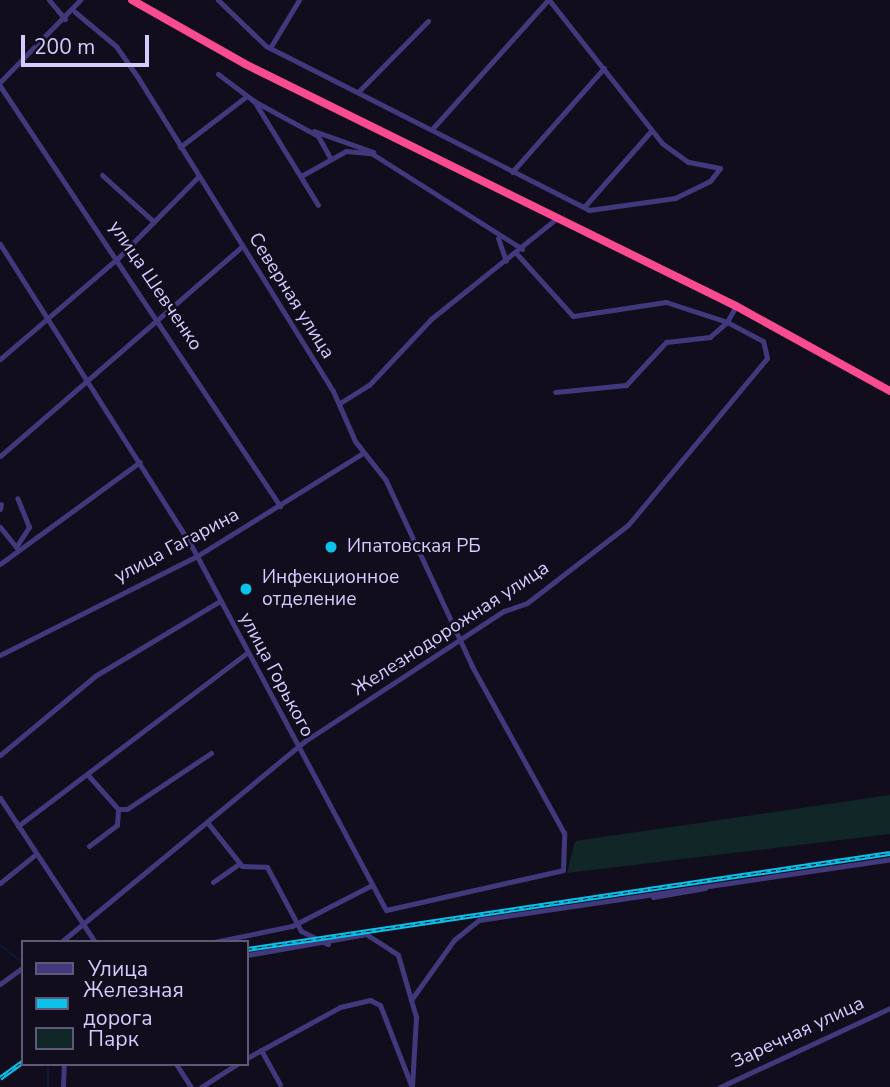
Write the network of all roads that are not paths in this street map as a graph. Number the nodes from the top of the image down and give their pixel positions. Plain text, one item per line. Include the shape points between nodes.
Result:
1 (50, 0) edge
2 (80, 0) edge
3 (132, 0) edge
4 (218, 0) edge
5 (299, 0) edge
6 (549, 0) edge
7 (75, 12) junction
8 (65, 19) junction
9 (428, 21) dead end
10 (270, 48) junction
11 (604, 68) junction
12 (218, 74) dead end
13 (0, 84) edge
14 (358, 92) junction
15 (250, 98) junction
16 (301, 126) junction
17 (433, 128) junction
18 (651, 131) junction
19 (180, 147) junction
20 (383, 157) junction
21 (331, 159) junction
22 (512, 172) junction
23 (102, 175) dead end
24 (301, 176) junction
25 (198, 177) junction
26 (318, 205) dead end
27 (584, 207) junction
28 (556, 218) junction
29 (154, 222) junction
30 (498, 238) junction
31 (1, 247) edge
32 (241, 247) junction
33 (519, 251) junction
34 (119, 257) junction
35 (506, 261) junction
36 (736, 306) junction
37 (158, 316) junction
38 (48, 319) junction
39 (727, 322) junction
40 (0, 359) edge
41 (86, 378) junction
42 (890, 391) edge
43 (555, 392) dead end
44 (340, 403) junction
45 (362, 453) junction
46 (0, 456) edge
47 (141, 462) junction
48 (18, 498) dead end
49 (280, 506) junction
50 (29, 525) junction
51 (0, 527) edge
52 (37, 534) junction
53 (17, 548) junction
54 (197, 556) junction
55 (0, 564) edge
56 (220, 601) junction
57 (464, 642) junction
58 (0, 646) edge
59 (247, 653) junction
60 (2, 654) edge
61 (297, 748) junction
62 (211, 753) dead end
63 (0, 755) edge
64 (88, 774) junction
65 (0, 798) edge
66 (7, 809) junction
67 (118, 809) junction
68 (0, 814) edge
69 (207, 822) junction
70 (18, 826) junction
71 (89, 846) dead end
72 (36, 854) junction
73 (890, 859) edge
74 (239, 864) junction
75 (213, 882) dead end
76 (0, 883) edge
77 (372, 885) junction
78 (81, 921) junction
79 (298, 923) junction
80 (63, 940) edge
81 (94, 940) edge
82 (223, 940) edge
83 (321, 941) junction
84 (328, 944) dead end
85 (248, 955) edge
86 (21, 969) edge
87 (0, 985) edge
88 (411, 1000) junction
89 (890, 1008) edge
90 (261, 1050) junction
91 (248, 1057) edge
92 (177, 1066) edge
93 (234, 1066) edge
94 (62, 1067) edge
95 (280, 1084) dead end
96 (63, 1087) edge
97 (191, 1087) edge
98 (201, 1087) edge
99 (412, 1087) edge
100 (720, 1087) edge

1 - 8 street
2 - 7 street
3 - 28 highway via 245,64
4 - 10 street
5 - 10 street
6 - 11 street
6 - 17 street
7 - 8 street
7 - 19 street, Северная улица via 117,47
8 - 13 street
9 - 14 street
10 - 14 street
11 - 18 street
11 - 22 street
12 - 15 street
13 - 34 street, улица Шевченко
14 - 17 street
15 - 16 street
15 - 19 street
15 - 24 street
16 - 20 street
16 - 21 street via 324,143
17 - 22 street
18 - 27 street
18 - 27 street via 688,162 720,169 698,191 675,198
19 - 25 street, Северная улица
20 - 21 street via 346,151
20 - 30 street
21 - 24 street
22 - 27 street
23 - 29 street
24 - 26 street
25 - 29 street
25 - 32 street, Северная улица
28 - 33 street
28 - 36 highway
29 - 34 street
30 - 33 street
30 - 35 street
31 - 38 street, улица Горького
32 - 37 street
32 - 44 street, Северная улица
33 - 35 street
33 - 39 street via 573,316 666,302
34 - 37 street, улица Шевченко
34 - 38 street
35 - 44 street via 431,319 369,385
36 - 39 street
36 - 42 highway
37 - 41 street
37 - 49 street, улица Шевченко
38 - 40 street
38 - 41 street, улица Горького
39 - 43 street via 710,337 666,342 626,385
39 - 57 street, Железнодорожная улица via 763,341 768,355 682,464 628,525
41 - 46 street
41 - 47 street, улица Горького
44 - 45 street, Северная улица
45 - 49 street, улица Гагарина
45 - 57 street, Северная улица via 385,479
47 - 52 street
47 - 54 street, улица Горького
48 - 50 street
49 - 54 street, улица Гагарина
50 - 52 street
50 - 53 street
51 - 53 street
52 - 53 street
53 - 55 street
54 - 56 street, улица Горького
54 - 60 street, улица Гагарина
56 - 59 street, улица Горького
56 - 63 street via 95,676
57 - 61 street, Железнодорожная улица
57 - 77 street, улица Горького via 566,838 564,870 386,910
58 - 60 street
59 - 61 street, улица Горького
59 - 64 street
61 - 69 street, Железнодорожная улица
61 - 77 street, улица Горького
62 - 67 street
64 - 67 street
64 - 70 street
65 - 66 street
66 - 68 street
66 - 70 street
67 - 71 street via 117,825
69 - 74 street
69 - 78 street, Железнодорожная улица
70 - 72 street
72 - 76 street
72 - 78 street
73 - 88 street via 710,886 682,896 647,896 479,920 454,940
74 - 75 street
74 - 79 street via 267,867
77 - 79 street
78 - 80 street, Железнодорожная улица
78 - 81 street
79 - 82 street
79 - 83 street
83 - 84 street
83 - 85 street
83 - 88 street via 371,935 398,955
86 - 87 street
88 - 99 street via 417,1026
89 - 100 street, Заречная улица
90 - 91 street
90 - 95 street
90 - 99 street via 349,1002 380,1005
92 - 97 street
93 - 98 street
94 - 96 street

